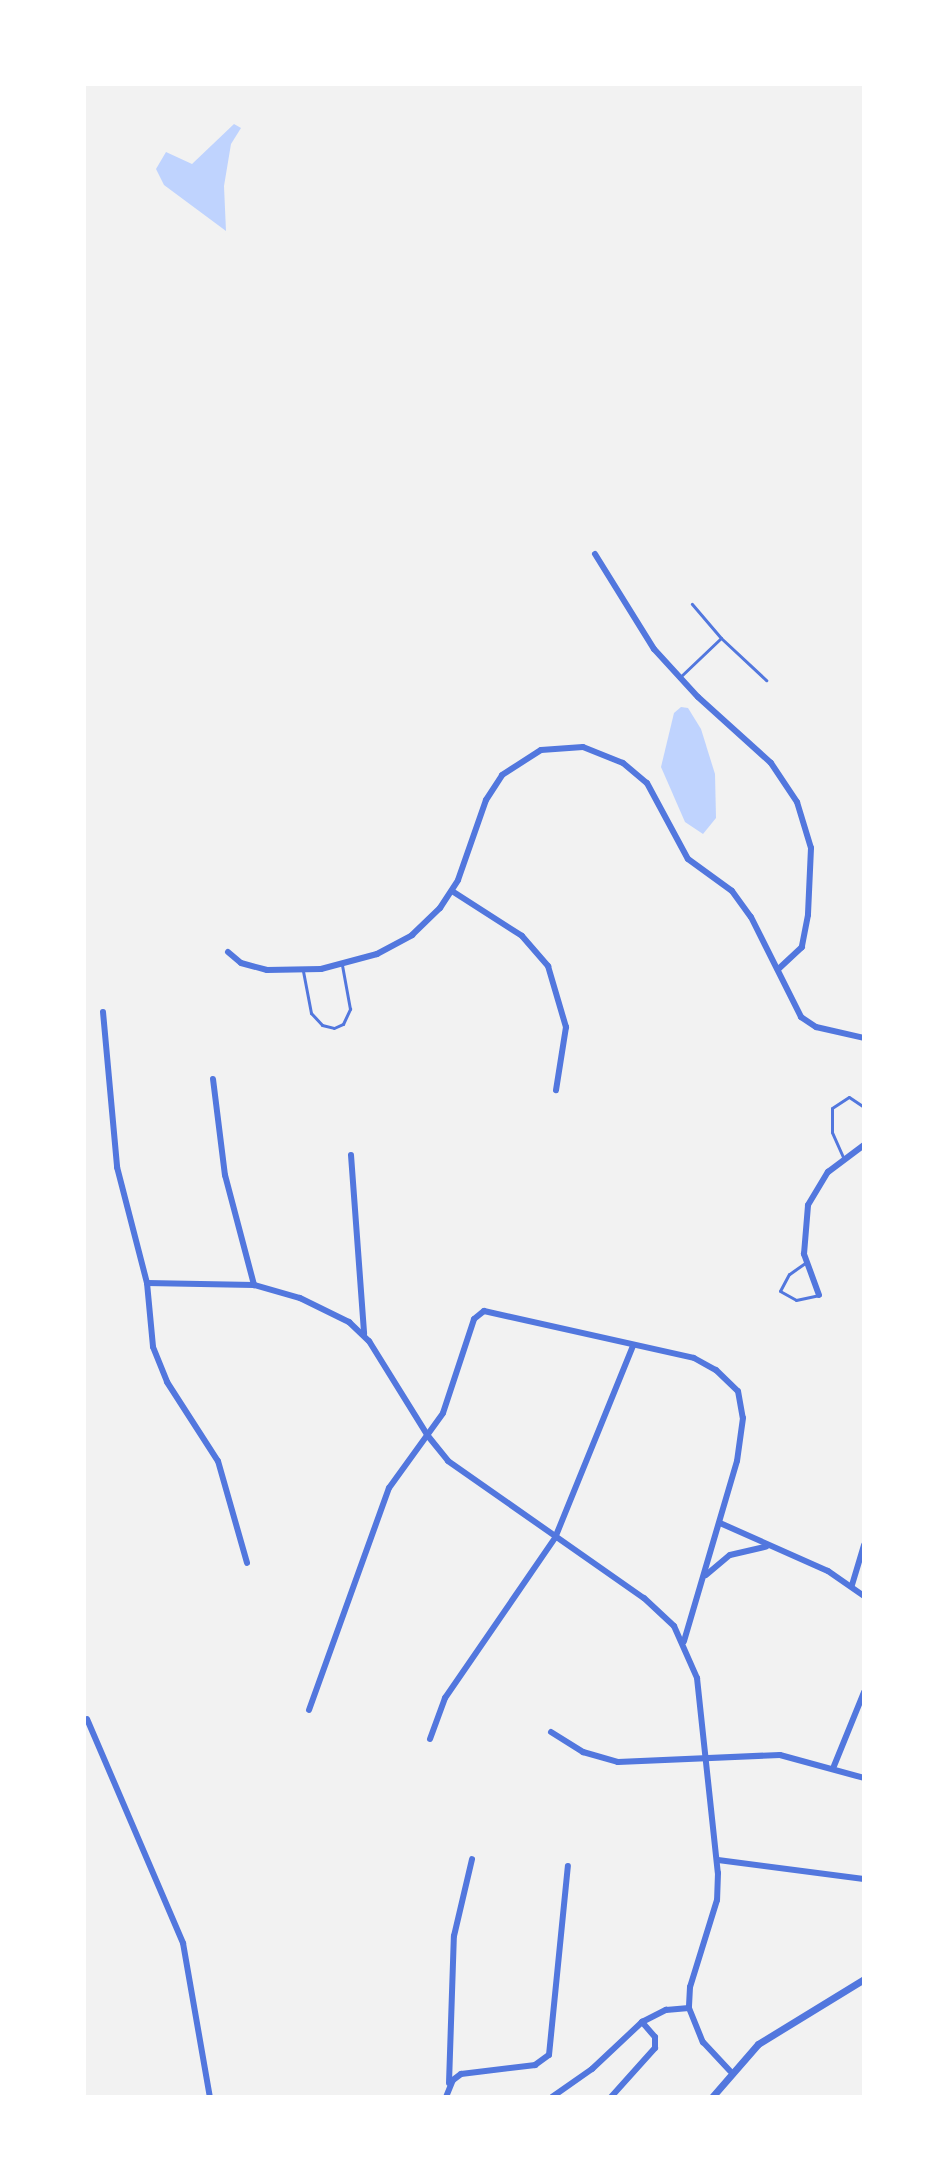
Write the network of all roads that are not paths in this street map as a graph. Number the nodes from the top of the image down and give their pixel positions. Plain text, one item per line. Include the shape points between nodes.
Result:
1 (595, 554) dead end
2 (692, 604) dead end
3 (721, 638) junction
4 (679, 678) junction
5 (766, 680) dead end
6 (452, 891) junction
7 (228, 952) dead end
8 (342, 965) junction
9 (778, 969) junction
10 (303, 970) junction
11 (103, 1012) dead end
12 (864, 1038) edge
13 (213, 1079) dead end
14 (556, 1090) dead end
15 (864, 1107) edge
16 (864, 1145) edge
17 (351, 1155) dead end
18 (843, 1157) junction
19 (805, 1263) junction
20 (147, 1283) junction
21 (254, 1285) junction
22 (819, 1295) joint
23 (364, 1334) junction
24 (633, 1346) junction
25 (428, 1436) junction
26 (720, 1523) junction
27 (555, 1538) junction
28 (864, 1545) edge
29 (774, 1548) junction
30 (247, 1563) dead end
31 (702, 1583) junction
32 (852, 1585) junction
33 (864, 1596) edge
34 (684, 1641) junction
35 (864, 1692) edge
36 (309, 1710) dead end
37 (87, 1719) dead end
38 (551, 1732) dead end
39 (430, 1739) dead end
40 (706, 1756) junction
41 (834, 1766) junction
42 (864, 1778) edge
43 (472, 1859) dead end
44 (718, 1860) junction
45 (568, 1866) dead end
46 (864, 1879) edge
47 (864, 1979) edge
48 (689, 2008) junction
49 (642, 2022) junction
50 (730, 2071) junction
51 (449, 2087) junction
52 (210, 2097) edge
53 (446, 2097) edge
54 (552, 2097) edge
55 (611, 2097) edge
56 (712, 2097) edge

1 - 4 street via 639,628
2 - 3 lane
3 - 4 lane
3 - 5 lane
4 - 9 street via 771,763 802,814 811,860 805,936 798,953
6 - 8 street via 412,935
6 - 9 street via 490,791 509,768 557,746 595,750 623,763 647,783 667,812 683,853 732,891
6 - 14 street via 522,936 548,966 566,1027
7 - 10 street via 255,968
8 - 10 street
8 - 10 lane via 350,1009 343,1024 334,1028 318,1023 311,1013
9 - 12 street via 789,1000 808,1023
11 - 20 street via 117,1167
13 - 21 street via 225,1175
15 - 18 lane via 849,1097 832,1108 832,1132
16 - 18 street
17 - 23 street
18 - 19 street via 808,1205
19 - 22 street
19 - 22 lane via 789,1274 780,1291 796,1300
20 - 21 street
20 - 30 street via 157,1359 214,1452
21 - 23 street via 309,1301
23 - 25 street
24 - 25 street via 479,1312 455,1386
24 - 26 street via 700,1361 738,1391 742,1433
24 - 27 street
25 - 27 street via 448,1461
25 - 36 street via 389,1488
26 - 29 street
26 - 31 street
27 - 34 street via 656,1608
27 - 39 street via 445,1698
28 - 32 street
29 - 31 street via 730,1555
29 - 32 street
31 - 34 street
32 - 33 street
34 - 40 street via 697,1678
35 - 41 street
37 - 52 street via 183,1943
38 - 40 street via 583,1752 618,1762
40 - 41 street via 780,1755
40 - 44 street
41 - 42 street
43 - 51 street via 454,1936
44 - 46 street
44 - 48 street via 717,1900 690,1987
45 - 51 street via 549,2055 535,2065 461,2074
47 - 50 street via 772,2033
48 - 49 street via 660,2012
48 - 50 street via 703,2042
49 - 54 street via 592,2069
49 - 55 street via 655,2037 655,2048
50 - 56 street
51 - 53 street

